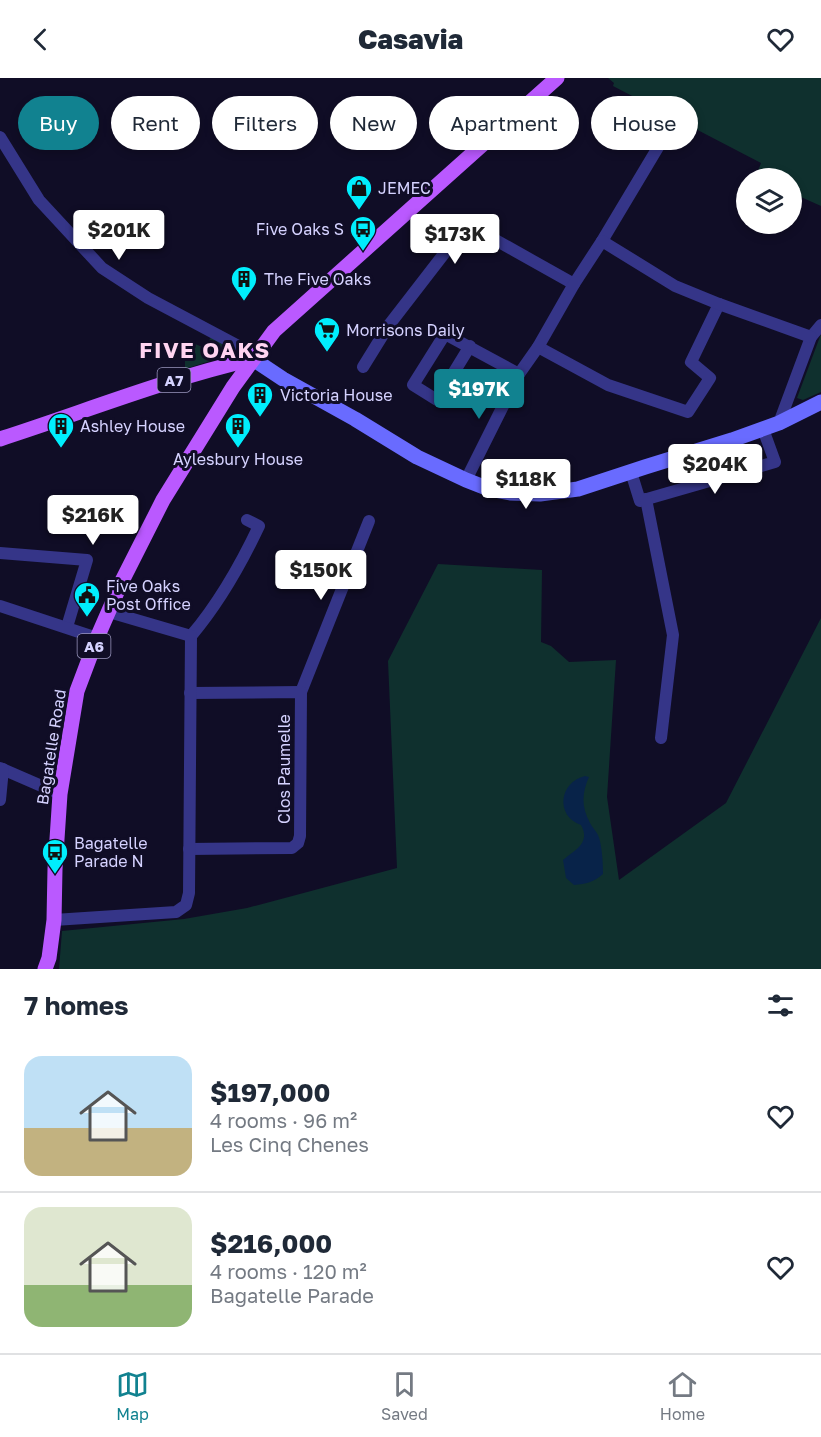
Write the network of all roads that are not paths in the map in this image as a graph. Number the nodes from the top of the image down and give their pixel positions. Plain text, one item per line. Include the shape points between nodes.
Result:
1 (557, 78) edge
2 (0, 137) edge
3 (656, 150) edge
4 (602, 241) junction
5 (574, 284) junction
6 (719, 304) junction
7 (821, 325) edge
8 (811, 338) junction
9 (470, 346) junction
10 (538, 347) junction
11 (253, 359) junction
12 (363, 367) dead end
13 (214, 368) junction
14 (519, 374) junction
15 (233, 387) junction
16 (821, 402) edge
17 (779, 423) junction
18 (763, 429) junction
19 (0, 439) edge
20 (708, 455) dead end
21 (631, 471) junction
22 (717, 479) junction
23 (466, 480) junction
24 (646, 499) junction
25 (247, 520) dead end
26 (369, 521) dead end
27 (0, 554) edge
28 (0, 606) edge
29 (109, 612) junction
30 (67, 627) junction
31 (191, 636) junction
32 (97, 638) junction
33 (301, 692) junction
34 (190, 693) junction
35 (661, 738) dead end
36 (2, 768) edge
37 (60, 794) junction
38 (0, 800) edge
39 (189, 849) junction
40 (54, 920) junction
41 (45, 969) edge

1 - 11 main road, A6 via 274,331
2 - 11 street via 39,200 102,268 148,298 246,350
3 - 4 street
4 - 5 street
4 - 6 street via 675,286
5 - 10 street
5 - 12 street via 467,224 388,325
6 - 8 street
6 - 10 street via 691,362 710,378 688,412 608,385
7 - 8 street
8 - 17 street
9 - 9 street via 437,400 413,385 445,334
9 - 14 street
10 - 14 street
11 - 13 main road, A7
11 - 15 main road, Bagatelle Road / A6
11 - 23 main road via 417,458
13 - 15 main road via 230,372
13 - 19 main road, A7
14 - 23 street
15 - 29 main road, Bagatelle Road / A6 via 163,500
16 - 17 main road
17 - 18 main road
18 - 21 main road
18 - 22 street via 776,462
20 - 22 street
21 - 23 main road via 578,489 540,495 489,489
21 - 24 street via 640,501
22 - 24 street
24 - 35 street via 673,635
25 - 31 street via 259,525 244,558
26 - 33 street, Clos Paumelle
27 - 30 street via 87,560
28 - 30 street
29 - 31 street
29 - 32 main road, Bagatelle Road / A6
30 - 32 street
31 - 34 street
32 - 37 main road, Bagatelle Road / A6 via 76,691
33 - 34 street, Clos Paumelle
33 - 39 street, Clos Paumelle via 298,843 292,848
34 - 39 street
36 - 37 street
36 - 38 street
37 - 40 main road, Bagatelle Road / A6
39 - 40 street via 189,893 186,905 176,912
40 - 41 main road, Bagatelle Road / A6

